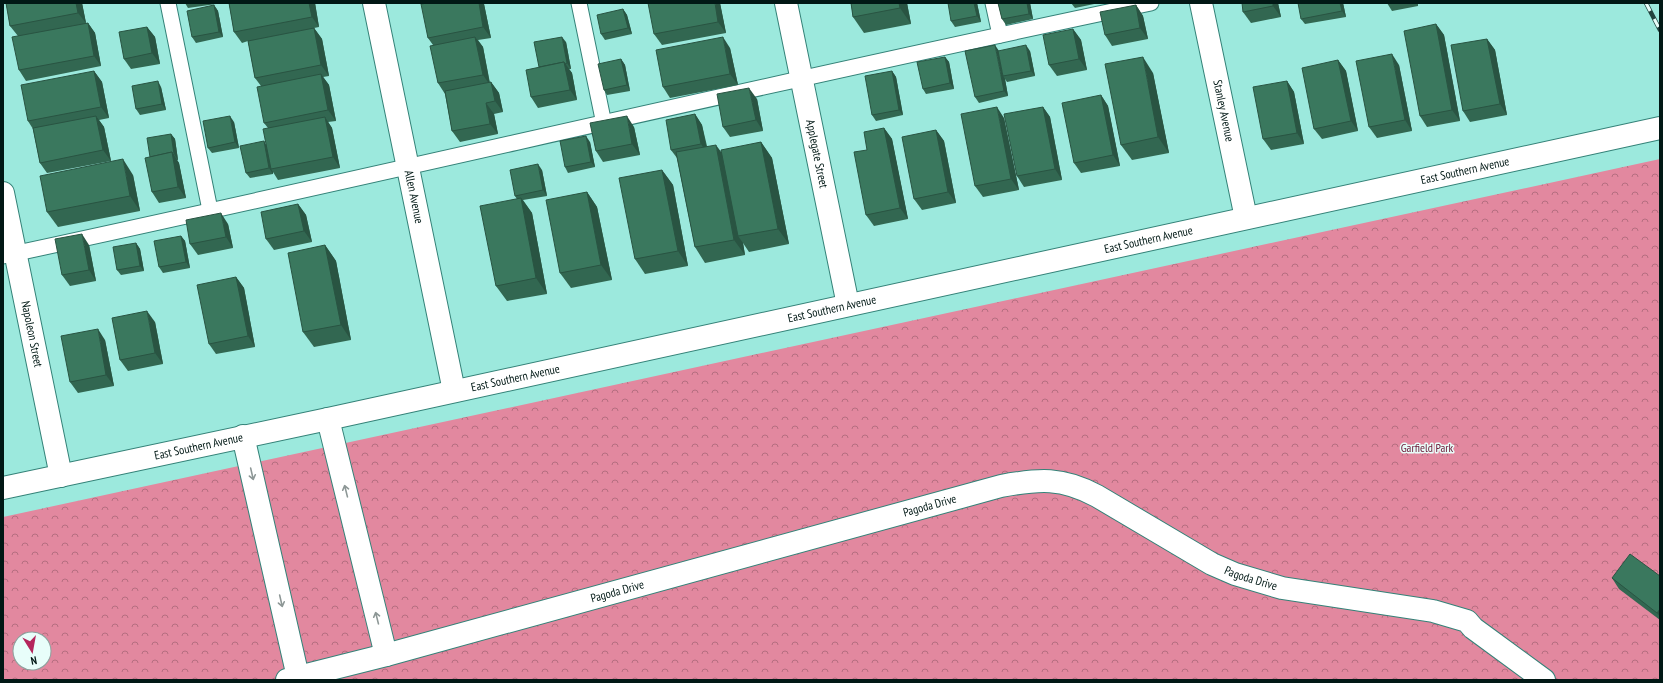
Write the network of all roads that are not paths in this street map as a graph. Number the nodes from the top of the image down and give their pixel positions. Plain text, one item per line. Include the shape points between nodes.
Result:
1 (168, 3) edge
2 (374, 3) edge
3 (579, 3) edge
4 (786, 3) edge
5 (993, 3) edge
6 (1151, 3) edge
7 (1201, 3) edge
8 (1000, 35) junction
9 (802, 79) junction
10 (604, 124) junction
11 (1660, 128) edge
12 (408, 167) junction
13 (3, 193) edge
14 (210, 210) junction
15 (1246, 218) junction
16 (9, 254) edge
17 (848, 305) junction
18 (454, 391) junction
19 (328, 419) junction
20 (243, 436) junction
21 (61, 476) junction
22 (3, 488) edge
23 (386, 656) junction
24 (292, 678) edge
25 (1544, 680) edge

1 - 14 lane
2 - 12 street, Allen Avenue
3 - 10 lane
4 - 9 street, Applegate Street
5 - 8 lane
6 - 8 lane
7 - 15 street, Stanley Avenue
8 - 9 lane
9 - 10 lane
9 - 17 street, Applegate Street
10 - 12 lane
11 - 15 street, East Southern Avenue
12 - 14 lane
12 - 18 street, Allen Avenue
13 - 16 street, Napoleon Street
14 - 16 lane
15 - 17 street, East Southern Avenue
16 - 21 street, Napoleon Street
17 - 18 street, East Southern Avenue
18 - 19 street, East Southern Avenue
19 - 20 street, East Southern Avenue
23 -> 19 street
20 - 21 street, East Southern Avenue
20 -> 24 street
21 - 22 street, East Southern Avenue
23 - 24 street, Pagoda Drive
23 - 25 street, Pagoda Drive via 1001,486 1027,481 1058,481 1087,491 1212,564 1235,574 1282,588 1414,608 1467,621

